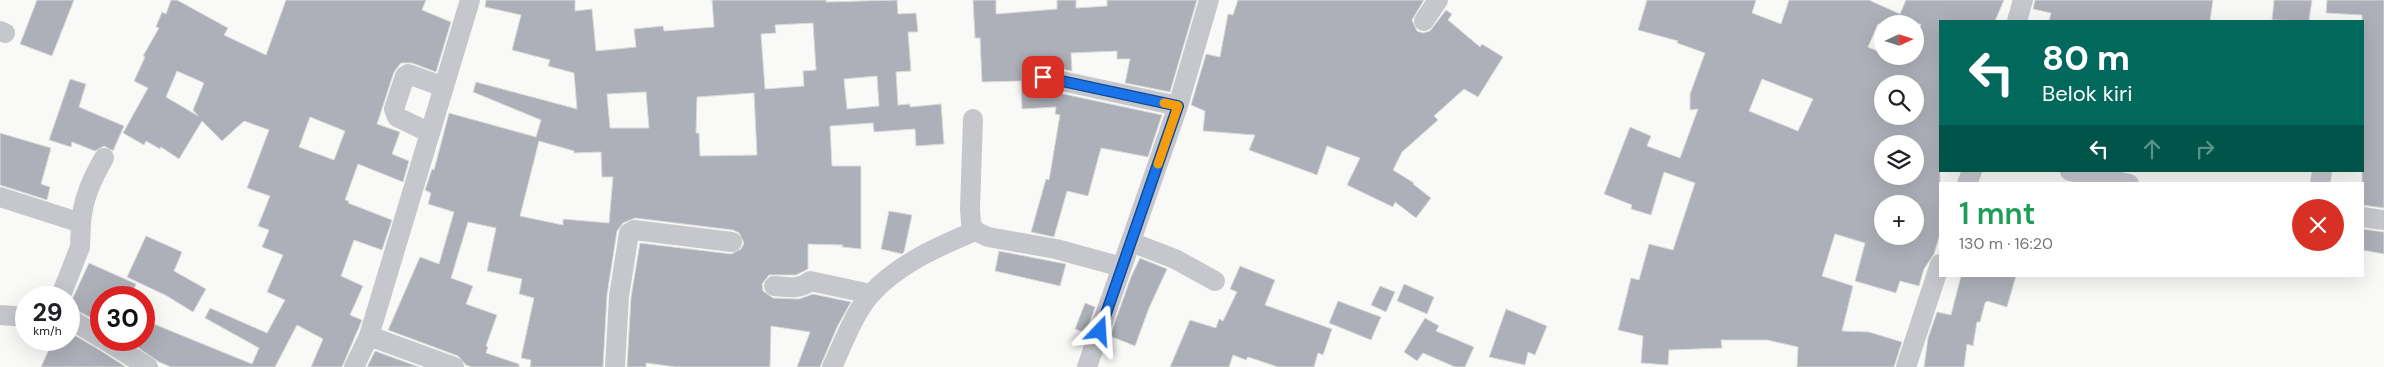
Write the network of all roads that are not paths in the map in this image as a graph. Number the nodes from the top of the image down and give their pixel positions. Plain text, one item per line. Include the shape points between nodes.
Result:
1 (470, 0) edge
2 (1209, 0) edge
3 (1438, 0) edge
4 (2023, 0) edge
5 (2017, 20) edge
6 (1424, 21) dead end
7 (1043, 77) dead end
8 (444, 87) junction
9 (1178, 106) junction
10 (973, 119) dead end
11 (430, 133) junction
12 (104, 158) dead end
13 (2075, 172) edge
14 (2120, 182) edge
15 (0, 197) edge
16 (2364, 217) edge
17 (2384, 220) edge
18 (81, 223) junction
19 (975, 231) junction
20 (732, 242) dead end
21 (1131, 242) junction
22 (1122, 266) junction
23 (1939, 267) edge
24 (1215, 281) dead end
25 (65, 286) edge
26 (774, 286) dead end
27 (871, 294) junction
28 (0, 315) edge
29 (15, 316) edge
30 (369, 336) junction
31 (123, 351) edge
32 (148, 367) edge
33 (354, 367) edge
34 (454, 367) edge
35 (615, 367) edge
36 (832, 367) edge
37 (1087, 367) edge
38 (1906, 367) edge

1 - 8 street
2 - 9 street
3 - 6 street
4 - 5 street
7 - 9 street
8 - 11 street
8 - 11 street via 408,74 394,109 397,117
9 - 21 street
10 - 19 street via 970,208
11 - 30 street
12 - 18 street via 82,204
13 - 14 street
15 - 18 street
16 - 17 street
18 - 25 street via 80,247
19 - 22 street via 988,237 1056,249
19 - 27 street via 896,270
20 - 35 street via 634,230 629,233 619,296
21 - 22 street
21 - 24 street via 1175,259
22 - 37 street
23 - 38 street
26 - 27 street via 796,288 810,281
27 - 36 street
28 - 29 street
30 - 33 street
30 - 34 street
31 - 32 street

